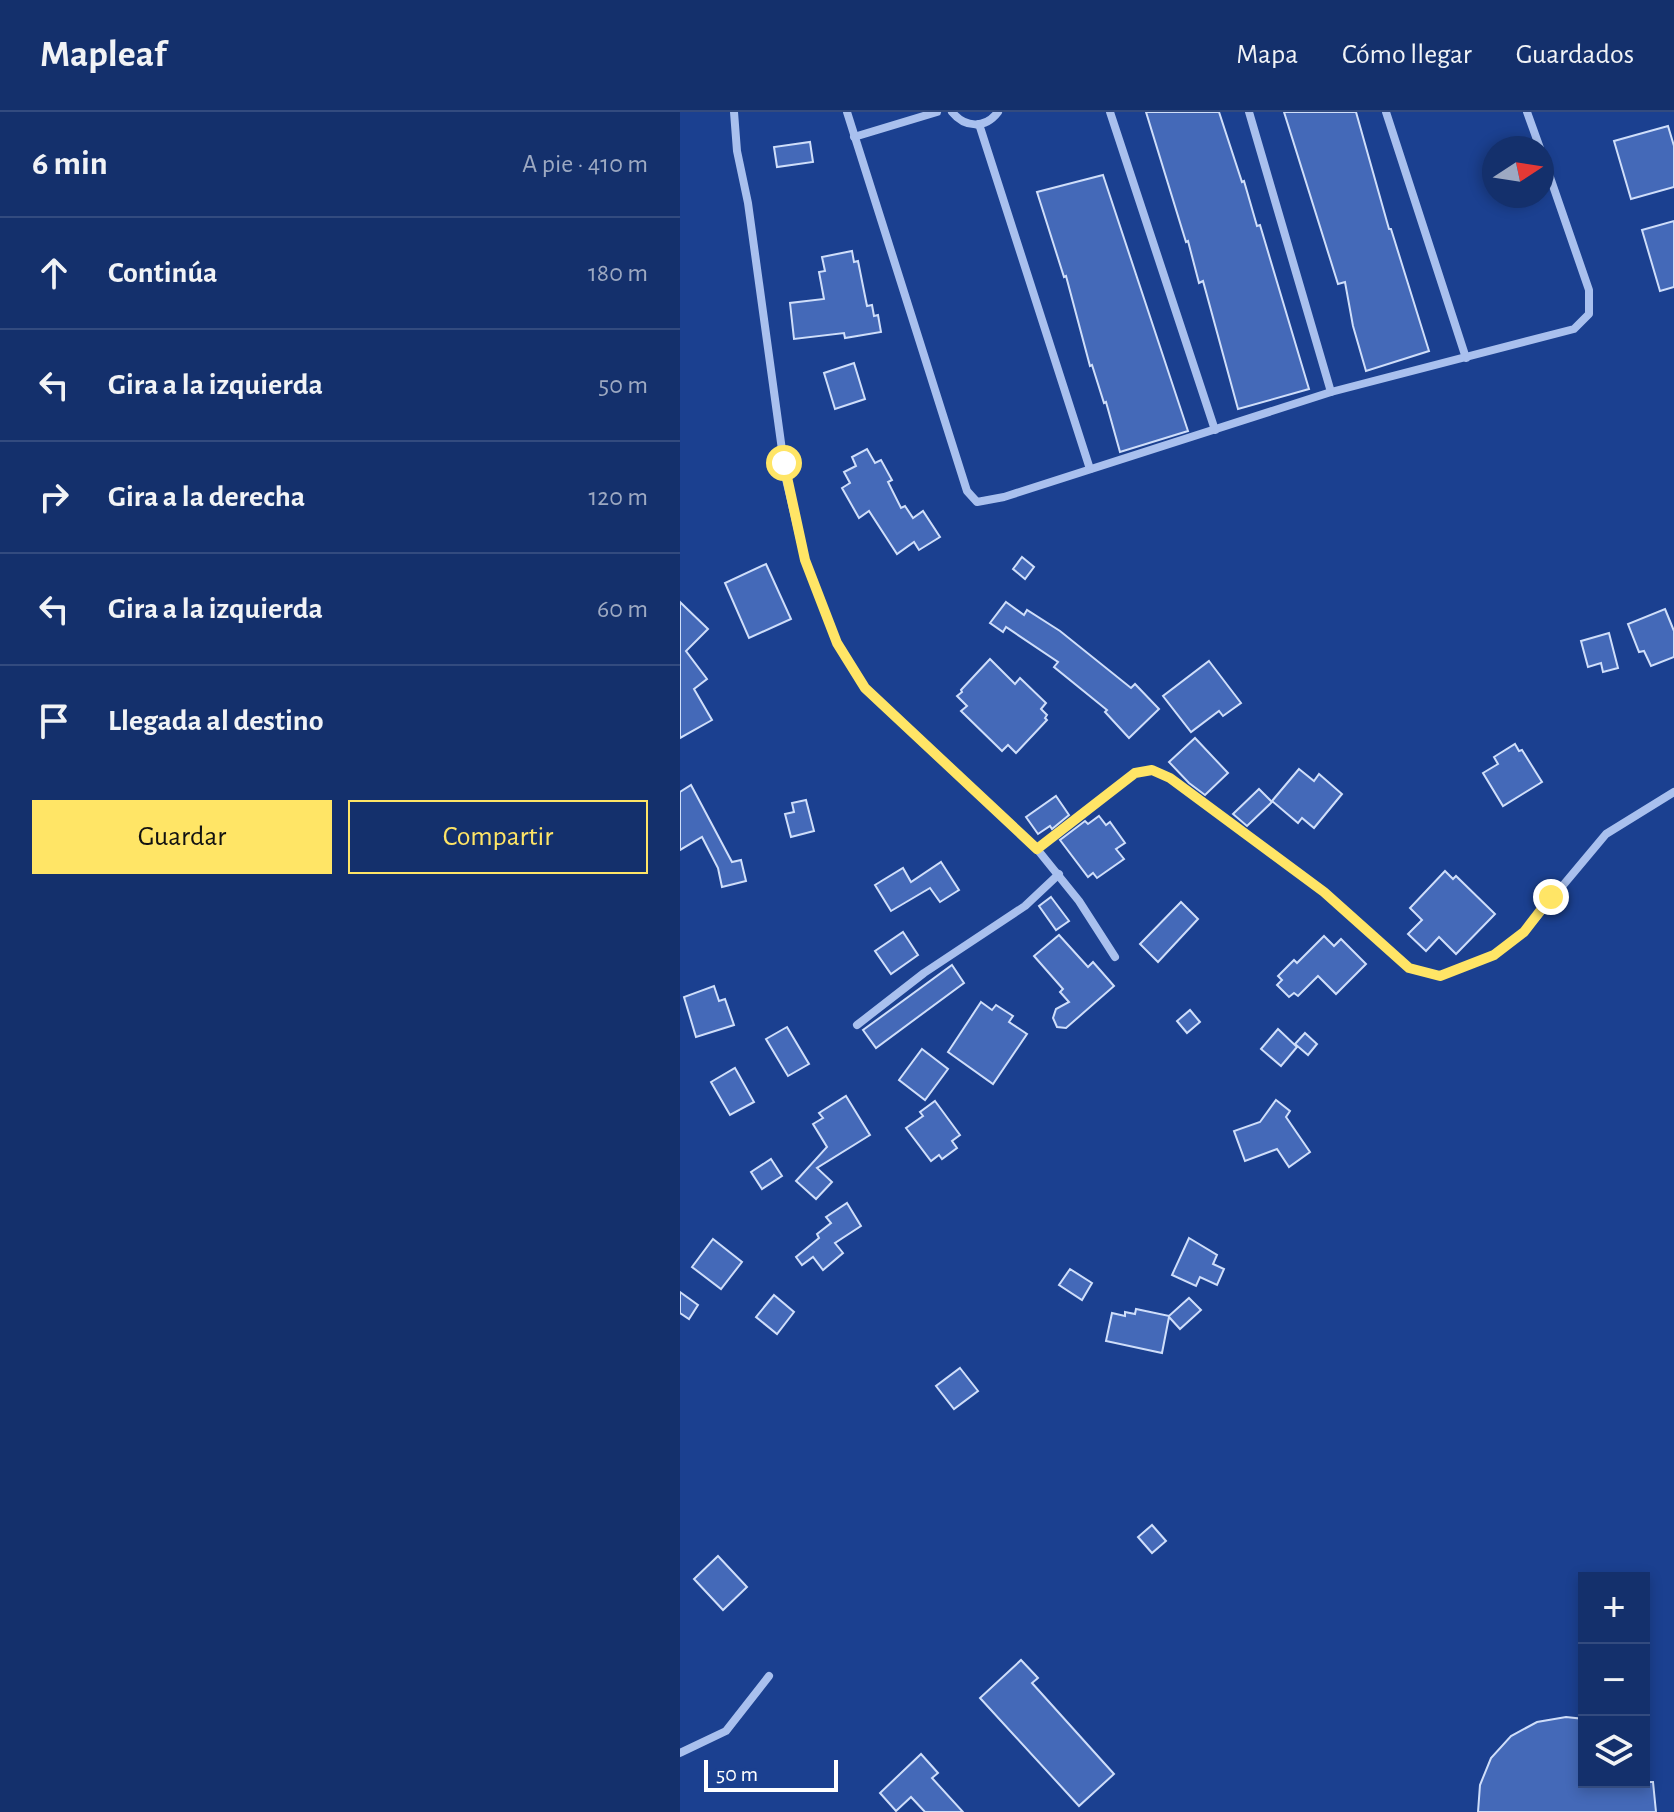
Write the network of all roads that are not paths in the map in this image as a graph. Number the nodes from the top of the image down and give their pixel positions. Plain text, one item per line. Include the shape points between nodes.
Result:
1 (734, 112) edge
2 (847, 112) edge
3 (937, 112) edge
4 (952, 112) edge
5 (998, 112) edge
6 (1110, 112) edge
7 (1249, 112) edge
8 (1386, 112) edge
9 (1527, 112) edge
10 (979, 124) junction
11 (1536, 136) edge
12 (854, 137) junction
13 (1554, 189) edge
14 (1466, 358) junction
15 (1331, 392) junction
16 (1215, 430) junction
17 (1090, 469) junction
18 (1674, 792) edge
19 (1037, 849) junction
20 (1059, 874) junction
21 (1115, 957) dead end
22 (857, 1025) dead end
23 (769, 1676) dead end
24 (680, 1753) edge

1 - 19 street via 786,479 805,560 837,643 865,688
2 - 12 street
3 - 12 street
4 - 10 street via 962,121
5 - 10 street
6 - 16 street
7 - 15 street
8 - 14 street
9 - 11 street
10 - 17 street
12 - 17 street via 967,491 977,502 989,501
13 - 14 street via 1589,290 1589,314 1574,329
14 - 15 street
15 - 16 street
16 - 17 street
18 - 19 street via 1606,834 1524,932 1494,955 1440,976 1409,968 1324,892 1152,770 1135,773
19 - 20 street
20 - 21 street
20 - 22 street via 1025,906
23 - 24 street via 726,1731

